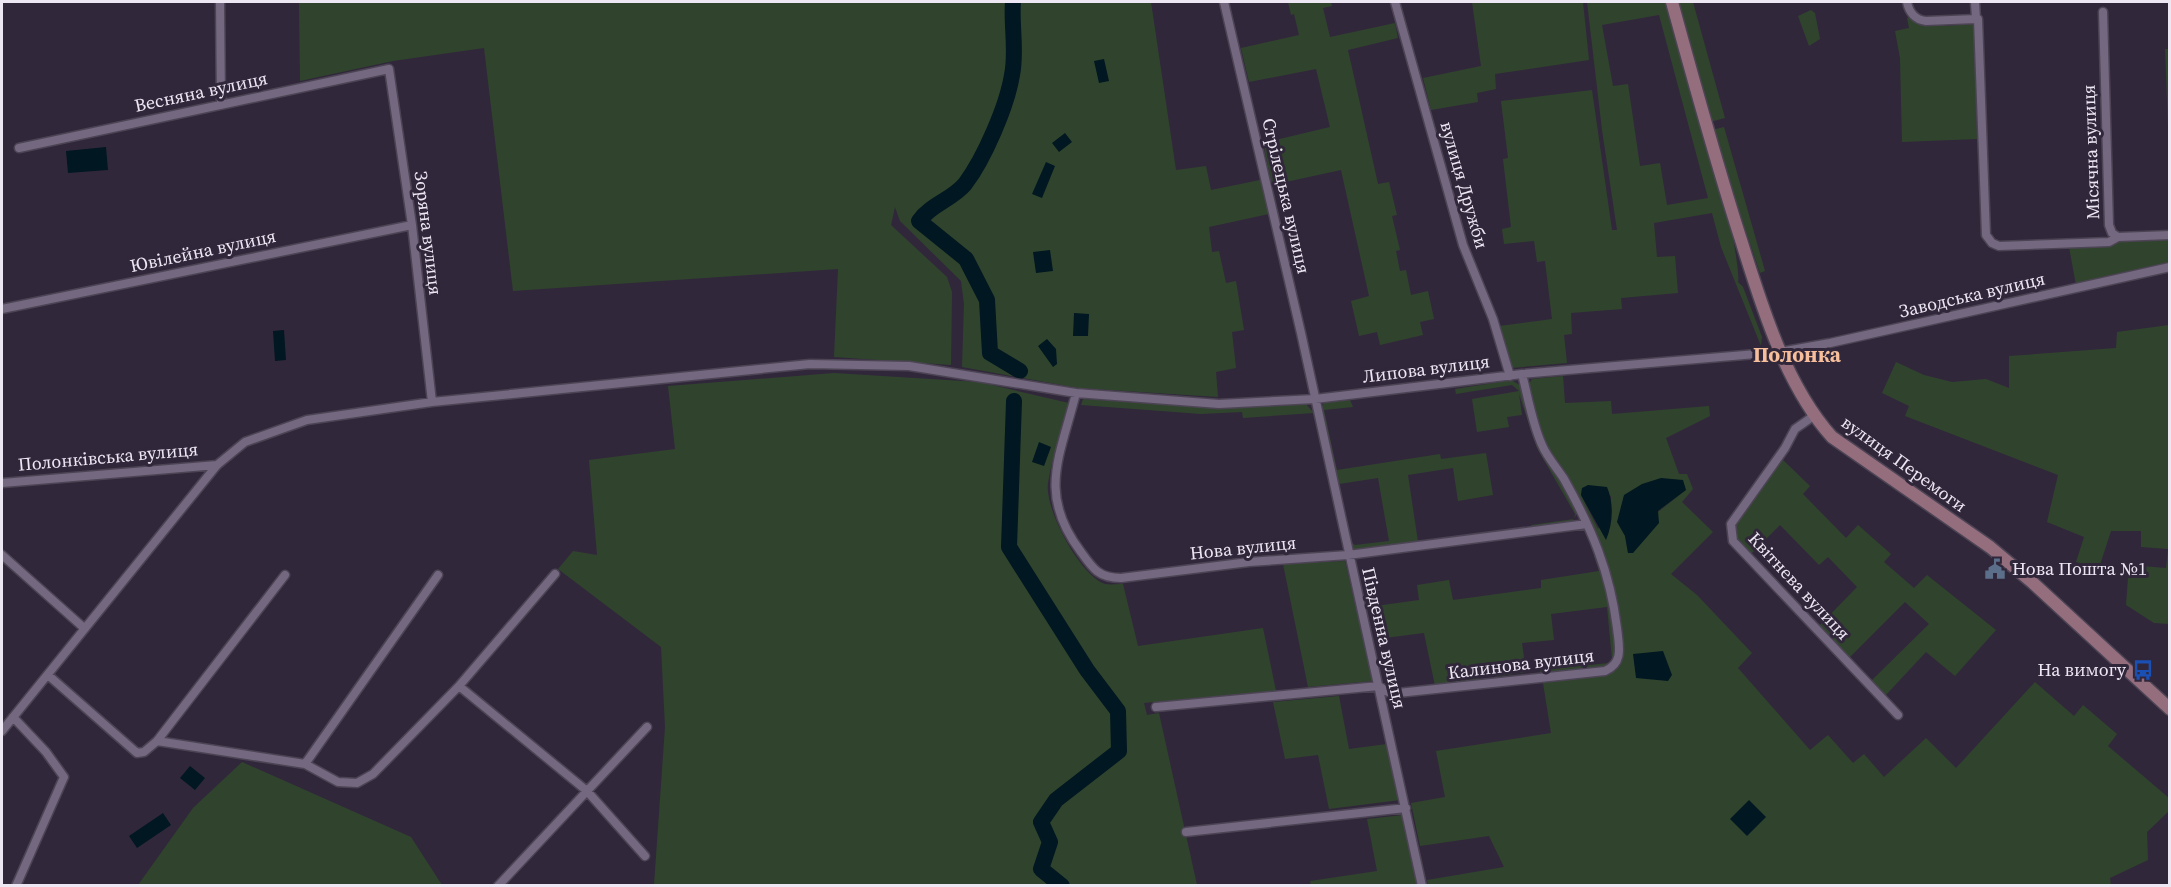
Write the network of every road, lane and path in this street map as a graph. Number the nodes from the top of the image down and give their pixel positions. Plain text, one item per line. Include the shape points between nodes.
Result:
1 (220, 2) edge
2 (1224, 2) edge
3 (1395, 2) edge
4 (1672, 2) edge
5 (1907, 2) edge
6 (1975, 2) edge
7 (2103, 12) dead end
8 (1977, 19) junction
9 (389, 69) joint
10 (221, 105) junction
11 (20, 148) dead end
12 (412, 225) junction
13 (2169, 236) edge
14 (2118, 237) junction
15 (2169, 267) edge
16 (2, 309) edge
17 (1780, 352) junction
18 (1522, 374) junction
19 (1509, 376) junction
20 (1076, 393) junction
21 (1315, 399) junction
22 (432, 402) junction
23 (1815, 415) junction
24 (217, 465) junction
25 (2, 483) edge
26 (1587, 524) junction
27 (2, 555) edge
28 (1348, 555) junction
29 (555, 574) dead end
30 (285, 575) dead end
31 (438, 575) dead end
32 (84, 628) junction
33 (48, 675) junction
34 (459, 686) junction
35 (1379, 686) junction
36 (1156, 707) dead end
37 (2169, 709) edge
38 (1898, 715) dead end
39 (13, 717) junction
40 (647, 727) dead end
41 (2, 731) edge
42 (157, 741) junction
43 (305, 764) junction
44 (587, 790) junction
45 (1406, 808) junction
46 (1186, 832) dead end
47 (645, 856) dead end
48 (16, 885) edge
49 (498, 885) edge
50 (1422, 885) edge

1 - 10 street
2 - 21 street, Стрілецька вулиця
3 - 19 street, вулиця Дружби via 1463,245 1493,319
4 - 17 main road, вулиця Перемоги via 1730,205
5 - 8 street via 1920,21
6 - 8 street
7 - 14 street, Місячна вулиця via 2108,215 2112,233
8 - 14 street via 1986,235 1999,246 2109,242
9 - 10 street, Весняна вулиця
9 - 12 street, Зоряна вулиця
10 - 11 street, Весняна вулиця
12 - 16 street, Ювілейна вулиця
12 - 22 street, Зоряна вулиця
13 - 14 street, Місячна вулиця
15 - 17 street, Заводська вулиця
17 - 18 street, Липова вулиця
17 - 23 main road, вулиця Перемоги
18 - 19 street, Липова вулиця
18 - 26 street, Калинова вулиця via 1542,445
19 - 21 street, Липова вулиця
20 - 21 street, Липова вулиця via 1219,404
20 - 22 street, Липова вулиця via 909,366 810,364
20 - 28 street, Нова вулиця via 1053,486 1059,517 1096,572 1105,578
21 - 28 street, Південна вулиця
22 - 24 street, Липова вулиця via 307,420 245,442
23 - 37 main road, вулиця Перемоги via 1832,436 1990,547
23 - 38 street, Квітнева вулиця via 1795,429 1731,524 1730,533 1733,541
24 - 25 street, Полонківська вулиця
24 - 32 street, Липова вулиця
26 - 28 street, Нова вулиця
26 - 35 street, Калинова вулиця via 1601,553 1613,595 1619,648 1618,661 1612,668 1425,691 1388,692
27 - 32 street
28 - 35 street, Південна вулиця
29 - 34 street
30 - 42 street
31 - 43 street
32 - 33 street, Липова вулиця
33 - 39 street, Липова вулиця
33 - 42 street via 137,753
34 - 43 street via 373,774 357,783 338,782
34 - 44 street
35 - 36 street, Калинова вулиця
35 - 45 street, Південна вулиця
39 - 41 street, Липова вулиця
39 - 48 street via 64,777
40 - 44 street
42 - 43 street
44 - 47 street
44 - 49 street
45 - 46 street
45 - 50 street, Південна вулиця

